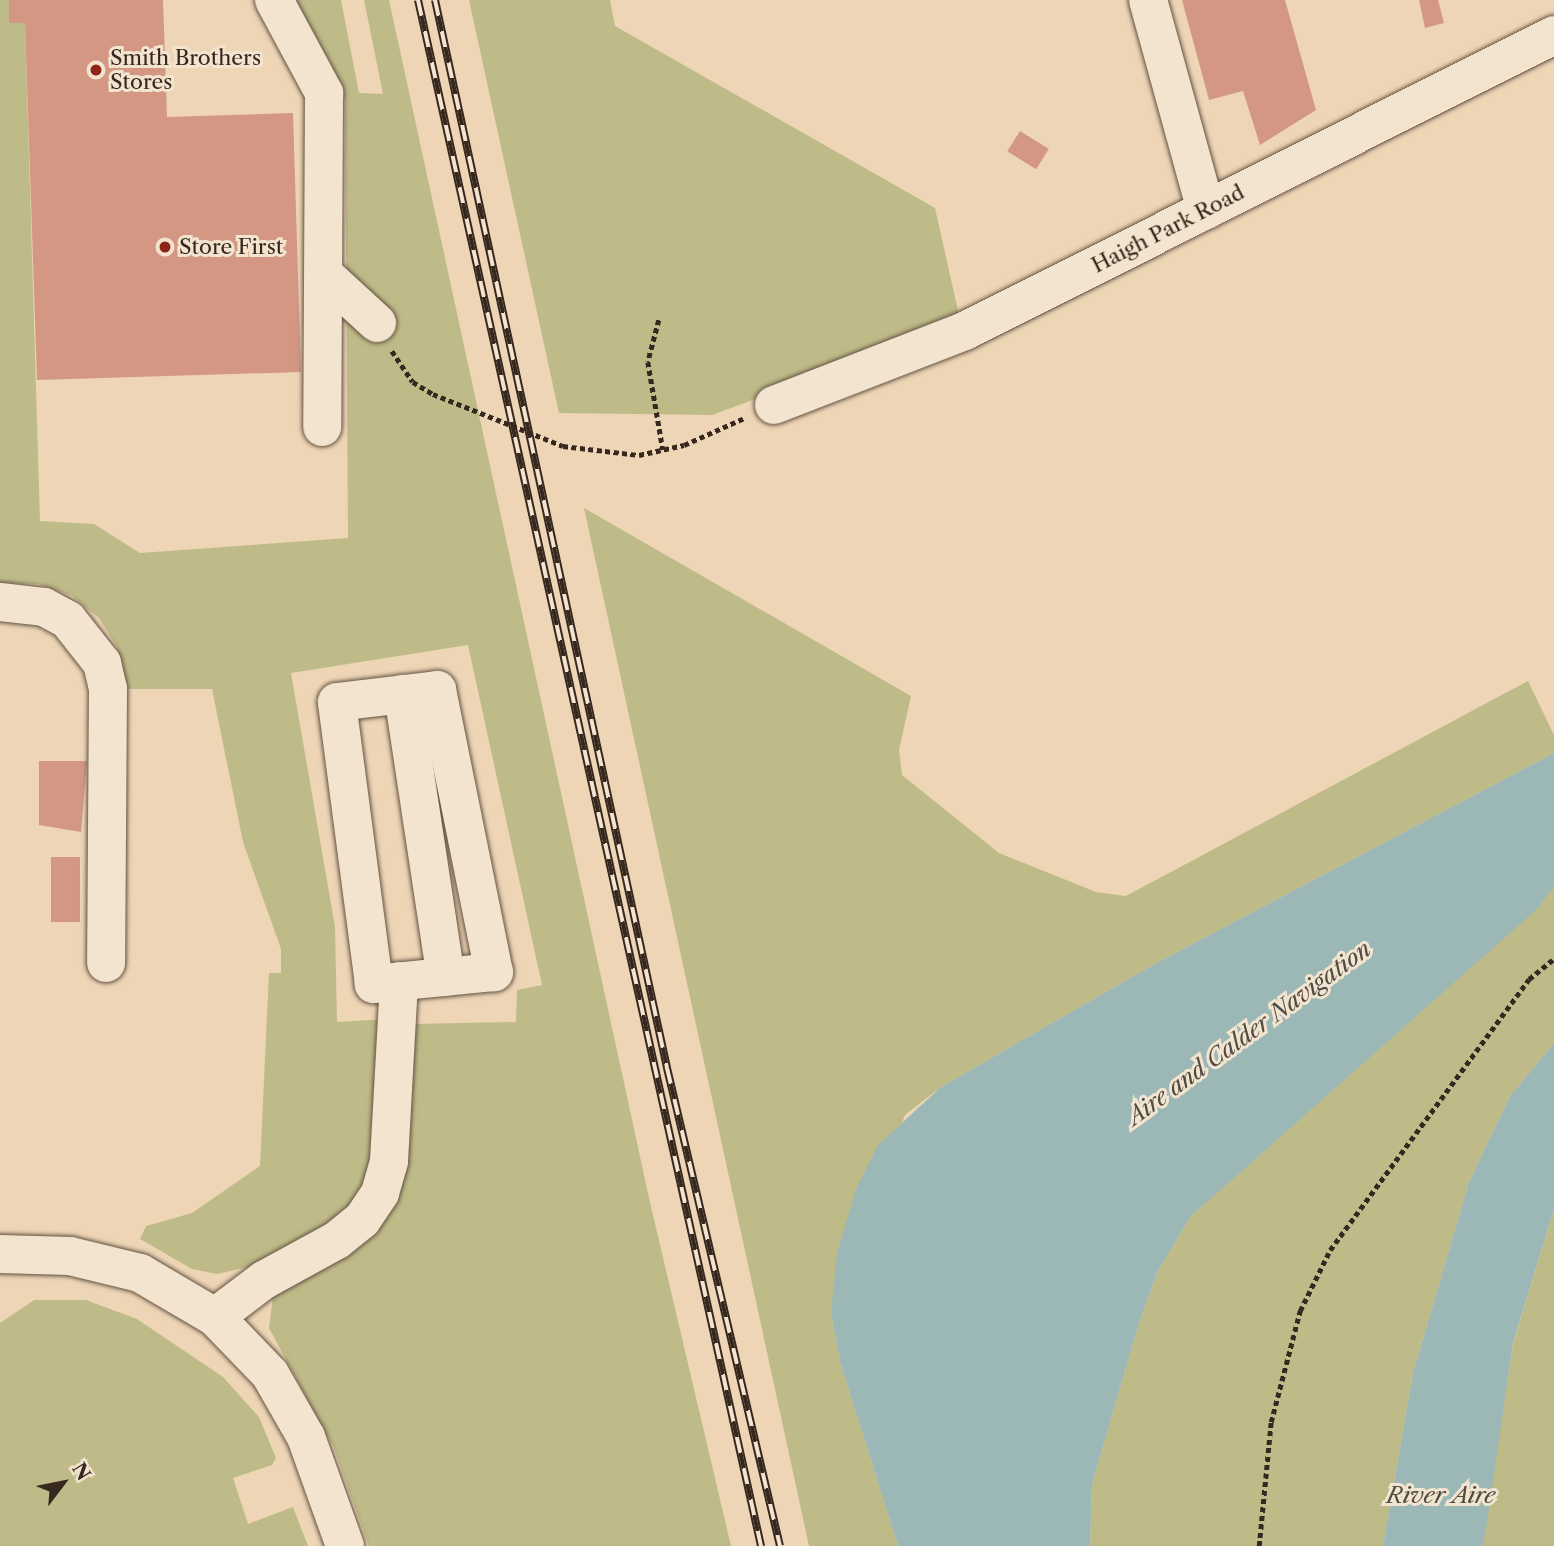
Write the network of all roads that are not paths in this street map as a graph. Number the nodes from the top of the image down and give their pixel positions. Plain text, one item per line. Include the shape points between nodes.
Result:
1 (274, 0) edge
2 (1148, 0) edge
3 (1554, 35) edge
4 (1206, 210) junction
5 (327, 277) junction
6 (377, 323) dead end
7 (774, 405) road end
8 (322, 427) dead end
9 (0, 602) edge
10 (106, 963) dead end
11 (399, 981) junction
12 (0, 1254) edge
13 (215, 1317) junction
14 (343, 1541) edge

1 - 5 street via 324,93
2 - 4 street
3 - 4 street, Haigh Park Road
4 - 7 street, Haigh Park Road via 965,331
5 - 6 street
5 - 8 street
9 - 10 street via 44,607 68,620 102,663 108,689
11 - 11 street via 374,984 337,702 403,694 446,976
11 - 13 street via 389,1161 380,1193 362,1220 337,1240 264,1280
12 - 13 street via 70,1256 140,1273
13 - 14 street via 270,1374 306,1437

